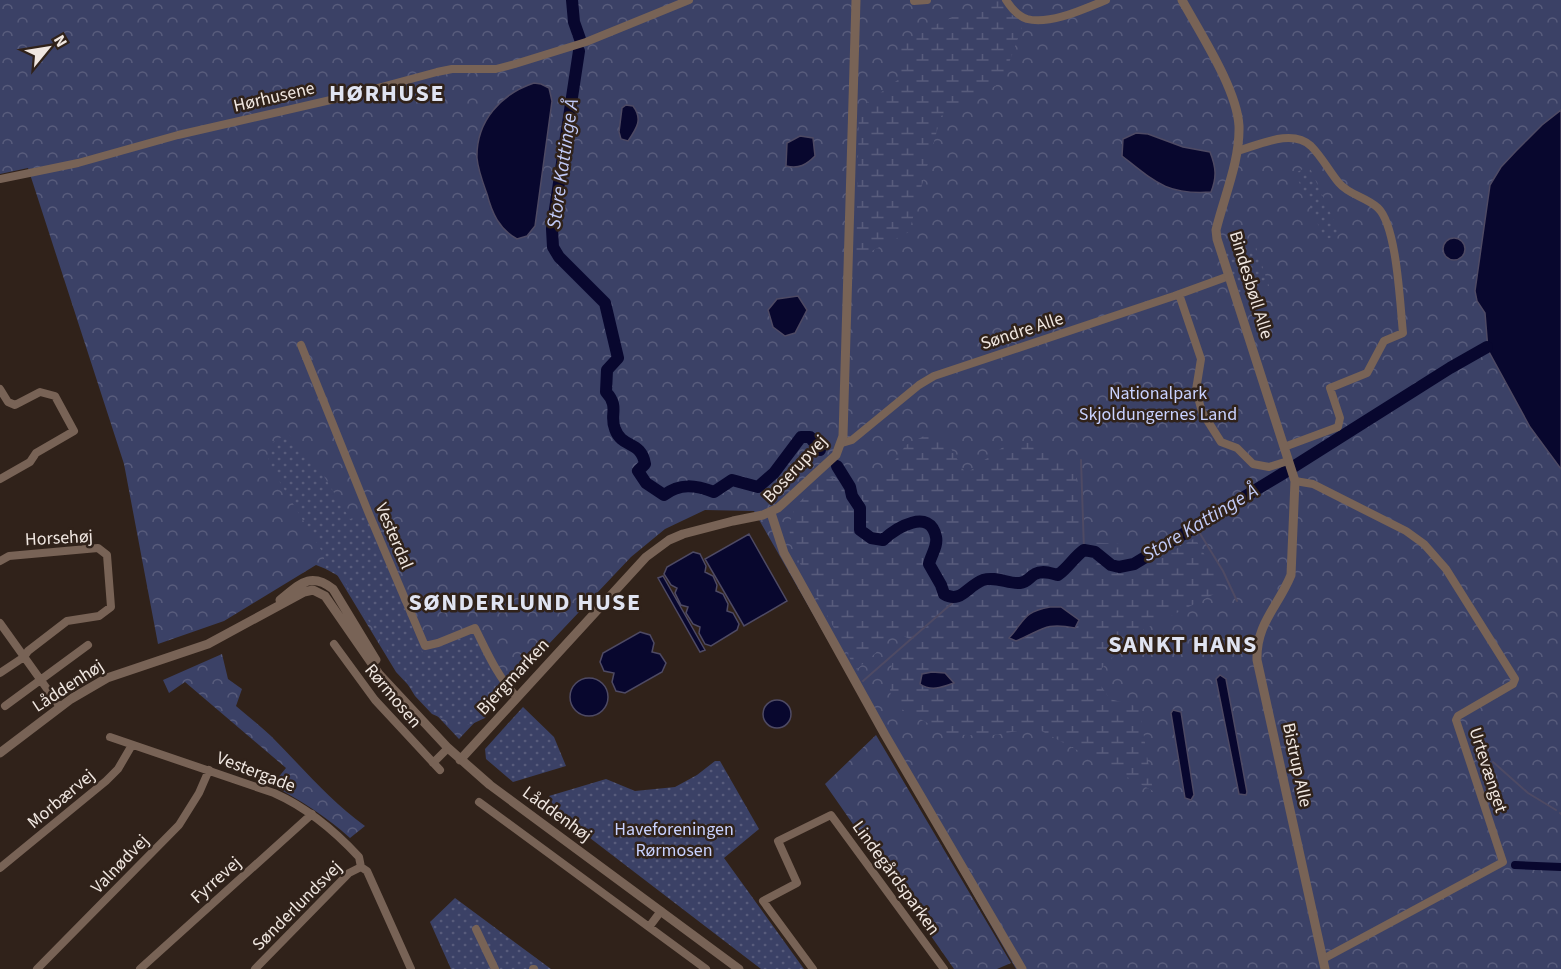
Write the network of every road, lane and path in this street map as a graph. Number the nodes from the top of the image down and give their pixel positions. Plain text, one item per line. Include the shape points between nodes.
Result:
1 (689, 0) edge
2 (855, 0) edge
3 (927, 0) edge
4 (1006, 0) edge
5 (1106, 0) edge
6 (1182, 0) edge
7 (914, 2) dead end
8 (1237, 151) junction
9 (0, 179) edge
10 (1229, 276) junction
11 (1179, 294) junction
12 (301, 345) dead end
13 (0, 389) edge
14 (842, 443) junction
15 (1284, 447) junction
16 (1288, 460) junction
17 (0, 479) edge
18 (1295, 481) junction
19 (771, 513) junction
20 (0, 561) edge
21 (1291, 574) joint
22 (0, 623) edge
23 (334, 644) dead end
24 (88, 645) dead end
25 (24, 657) junction
26 (0, 674) edge
27 (40, 681) junction
28 (517, 697) junction
29 (5, 706) dead end
30 (60, 707) junction
31 (110, 737) dead end
32 (132, 745) junction
33 (448, 748) junction
34 (0, 753) edge
35 (460, 760) junction
36 (433, 763) junction
37 (209, 770) junction
38 (440, 770) dead end
39 (478, 802) dead end
40 (312, 814) junction
41 (362, 867) junction
42 (0, 868) edge
43 (661, 911) junction
44 (649, 927) junction
45 (476, 928) dead end
46 (1323, 958) junction
47 (37, 969) edge
48 (140, 969) edge
49 (255, 969) edge
50 (411, 969) edge
51 (495, 969) edge
52 (706, 969) edge
53 (739, 969) edge
54 (813, 969) edge
55 (944, 969) edge
56 (1022, 969) edge
57 (1325, 969) edge

1 - 9 street, Hørhusene via 586,42 496,69 437,72 78,163
2 - 14 street, Boserupvej
3 - 7 street
4 - 5 street via 1027,19 1065,16
6 - 8 street, Bindesbøll Alle via 1235,105 1239,126
8 - 10 street, Bindesbøll Alle via 1216,230
8 - 15 street via 1290,137 1301,138 1340,185 1378,208 1392,238 1403,333 1384,341 1367,373 1330,388 1340,418 1338,427
10 - 11 street, Søndre Alle
10 - 15 street, Bindesbøll Alle
11 - 14 street, Søndre Alle via 934,376 852,440
11 - 16 street via 1201,359 1196,390 1202,412 1221,441 1238,448 1253,464 1269,467
12 - 28 street, Vesterdal via 425,646 474,628
13 - 17 street via 8,402 15,405 40,392 55,396 74,431
14 - 19 street, Boserupvej via 836,455
15 - 16 street, Bindesbøll Alle
16 - 18 street, Bindesbøll Alle
18 - 21 street, Bindesbøll Alle
18 - 46 street, Urtevænget via 1313,484 1424,544 1446,569 1515,679 1456,720 1503,862
19 - 28 street, Bjergmarken via 694,530 657,548
19 - 56 street, Boserupvej via 784,553
20 - 25 street, Horsehøj via 9,556 98,548 106,555 111,607 99,616 67,621
21 - 46 street, Bistrup Alle via 1260,631 1257,660
22 - 25 street
23 - 36 street, Rørmosen via 375,700
24 - 27 street
25 - 26 street, Horsehøj
25 - 27 street
27 - 29 street
27 - 30 street
28 - 35 street, Bjergmarken
30 - 33 street, Låddenhøj via 106,678 208,644 259,616 310,580 326,583 333,589 396,692
30 - 34 street, Låddenhøj
31 - 32 street, Vestergade
32 - 37 street, Vestergade
32 - 42 street, Morbærvej via 106,781
33 - 35 street, Låddenhøj
33 - 36 street
35 - 43 street, Låddenhøj
36 - 38 street, Rørmosen
37 - 40 street, Vestergade via 274,792
37 - 47 street, Valnødvej via 179,825
39 - 44 street
40 - 41 street, Vestergade via 359,857
40 - 48 street, Fyrrevej
41 - 49 street, Sønderlundsvej via 349,873
41 - 50 street, Vestergade
43 - 44 street
43 - 53 street, Låddenhøj
44 - 52 street
45 - 51 street
46 - 57 street, Bistrup Alle
54 - 55 street, Lindegårdsparken via 763,901 797,883 778,841 831,814

